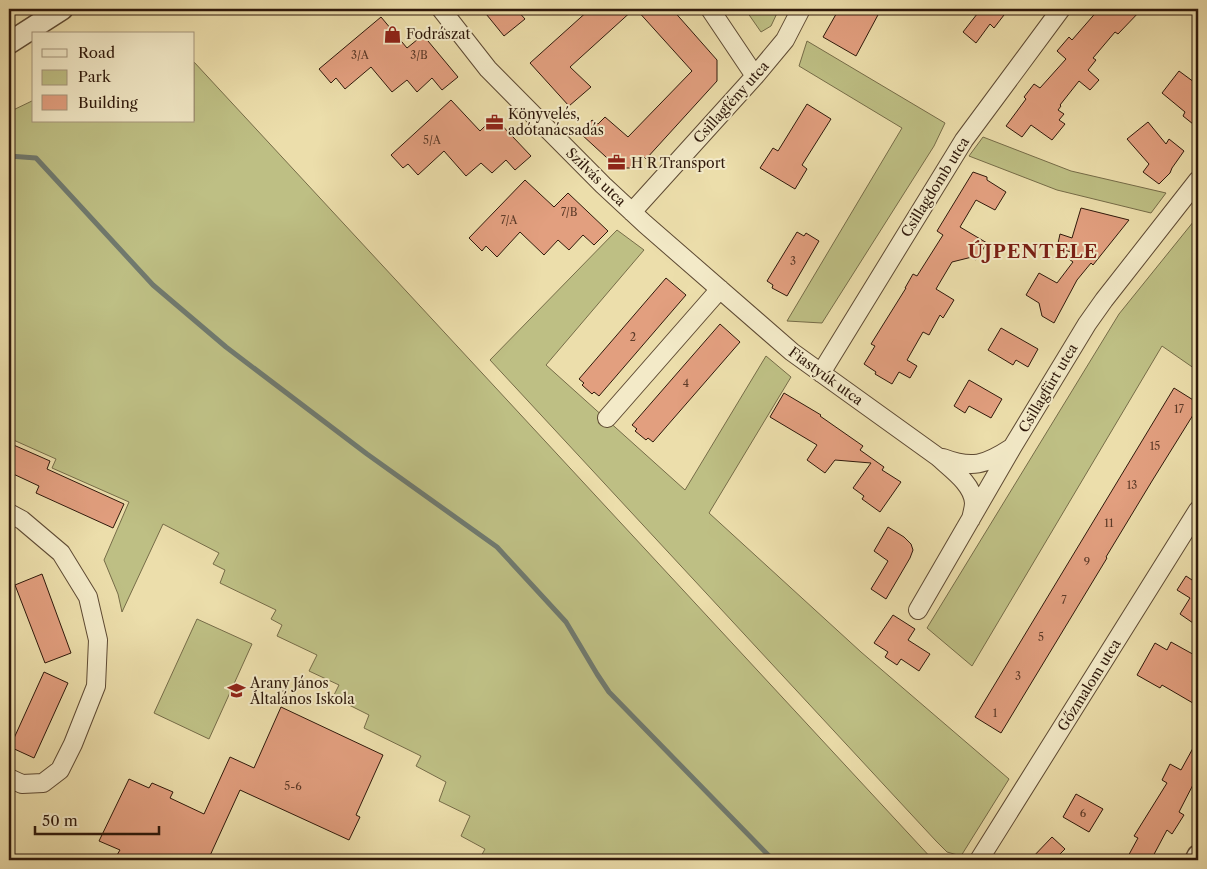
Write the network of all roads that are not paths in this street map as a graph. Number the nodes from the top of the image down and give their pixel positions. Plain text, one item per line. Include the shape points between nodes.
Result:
1 (62, 9) edge
2 (441, 9) edge
3 (710, 9) edge
4 (801, 9) edge
5 (1061, 9) edge
6 (9, 43) edge
7 (755, 76) junction
8 (1198, 180) edge
9 (1198, 195) edge
10 (1180, 204) junction
11 (632, 212) junction
12 (720, 289) junction
13 (821, 373) junction
14 (607, 418) dead end
15 (1014, 446) junction
16 (938, 457) junction
17 (1198, 510) edge
18 (9, 513) edge
19 (971, 519) junction
20 (918, 610) dead end
21 (15, 781) edge
22 (1198, 856) edge
23 (979, 860) edge
24 (1196, 860) edge

1 - 6 street
2 - 11 street, Szilvás utca via 488,69
3 - 7 street
4 - 7 street, Csillagfény utca via 785,40
5 - 13 street, Csillagdomb utca via 964,140
7 - 11 street, Csillagfény utca
8 - 10 street, Csillagfürt utca
9 - 10 street
10 - 15 street, Csillagfürt utca via 1087,324
11 - 12 street, Fiastyúk utca
12 - 13 street, Fiastyúk utca
12 - 14 street
13 - 16 street, Fiastyúk utca
15 - 16 street, Fiastyúk utca via 978,465 960,465
15 - 19 street, Csillagfürt utca
16 - 19 street, Fiastyúk utca via 970,489 974,503
17 - 23 street, Gőzmalom utca
18 - 21 street via 61,553 88,597 98,640 96,686 60,770 43,782
19 - 20 street, Csillagfürt utca
22 - 24 street

